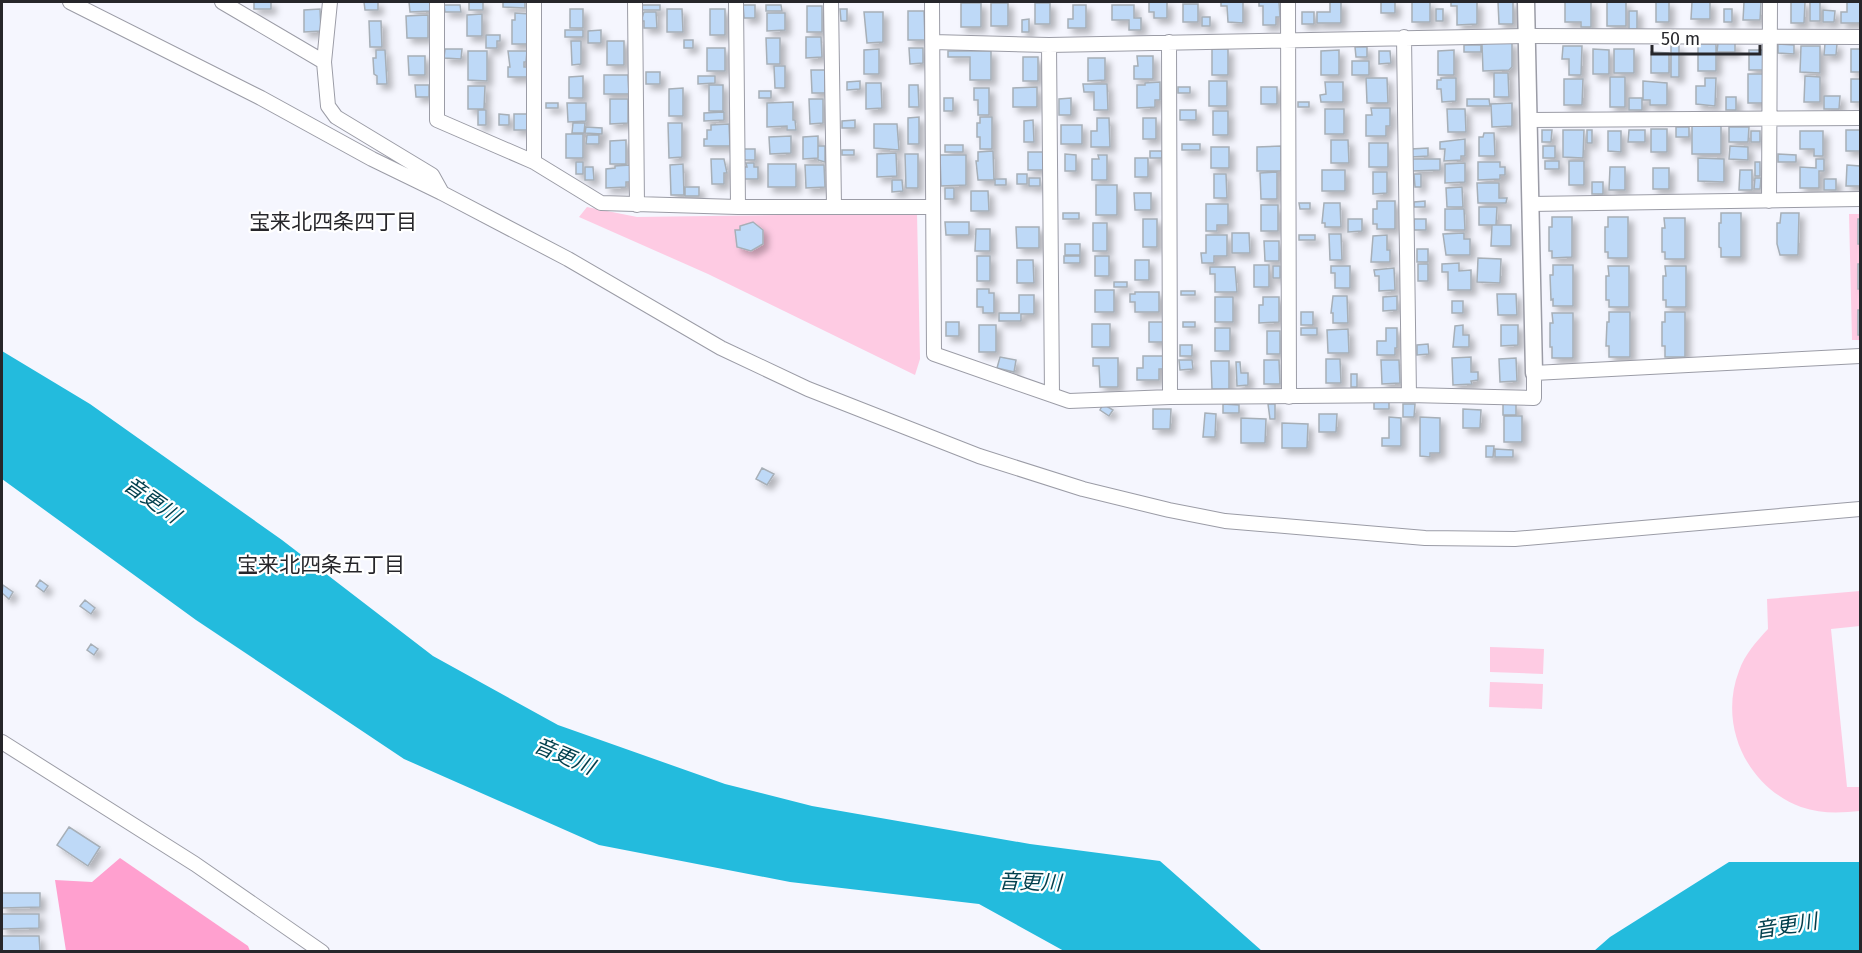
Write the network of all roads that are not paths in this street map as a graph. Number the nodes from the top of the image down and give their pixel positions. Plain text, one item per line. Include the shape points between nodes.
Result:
1 (70, 2) edge
2 (222, 2) edge
3 (330, 2) edge
4 (437, 2) edge
5 (534, 2) edge
6 (635, 2) edge
7 (736, 2) edge
8 (831, 2) edge
9 (932, 2) edge
10 (1288, 2) edge
11 (1527, 2) edge
12 (1770, 2) edge
13 (1527, 36) junction
14 (1770, 36) junction
15 (1404, 37) junction
16 (1860, 37) edge
17 (1288, 39) junction
18 (933, 42) junction
19 (1169, 42) junction
20 (1049, 45) junction
21 (324, 62) junction
22 (1860, 118) edge
23 (1770, 119) junction
24 (1529, 120) junction
25 (534, 162) junction
26 (442, 193) junction
27 (1860, 199) edge
28 (1769, 201) junction
29 (1530, 204) junction
30 (637, 205) junction
31 (834, 206) junction
32 (738, 207) junction
33 (933, 207) junction
34 (1860, 356) edge
35 (1534, 373) junction
36 (1052, 395) junction
37 (1409, 395) junction
38 (1289, 397) junction
39 (1170, 398) junction
40 (1860, 509) edge
41 (2, 742) edge
42 (322, 951) edge

1 - 26 street
2 - 21 street
3 - 21 street
4 - 25 street via 437,120
5 - 25 street
6 - 30 street
7 - 32 street
8 - 31 street
9 - 18 street
10 - 17 street
11 - 13 street
12 - 14 street
13 - 14 street
13 - 15 street
13 - 24 street
14 - 16 street
14 - 23 street
15 - 17 street
15 - 37 street
17 - 19 street
17 - 38 street
18 - 20 street
18 - 33 street
19 - 20 street
19 - 39 street
20 - 36 street
21 - 26 street via 328,106 336,117 432,175
22 - 23 street
23 - 24 street
23 - 28 street
24 - 29 street
25 - 30 street via 601,202
26 - 40 street via 568,259 721,348 808,389 979,456 1083,489 1169,510 1225,521 1425,538 1515,539
27 - 28 street
28 - 29 street
29 - 35 street
30 - 32 street
31 - 32 street
31 - 33 street
33 - 36 street via 934,354
34 - 35 street
35 - 37 street via 1534,398
36 - 39 street via 1069,401
37 - 38 street
38 - 39 street
41 - 42 street via 195,864

